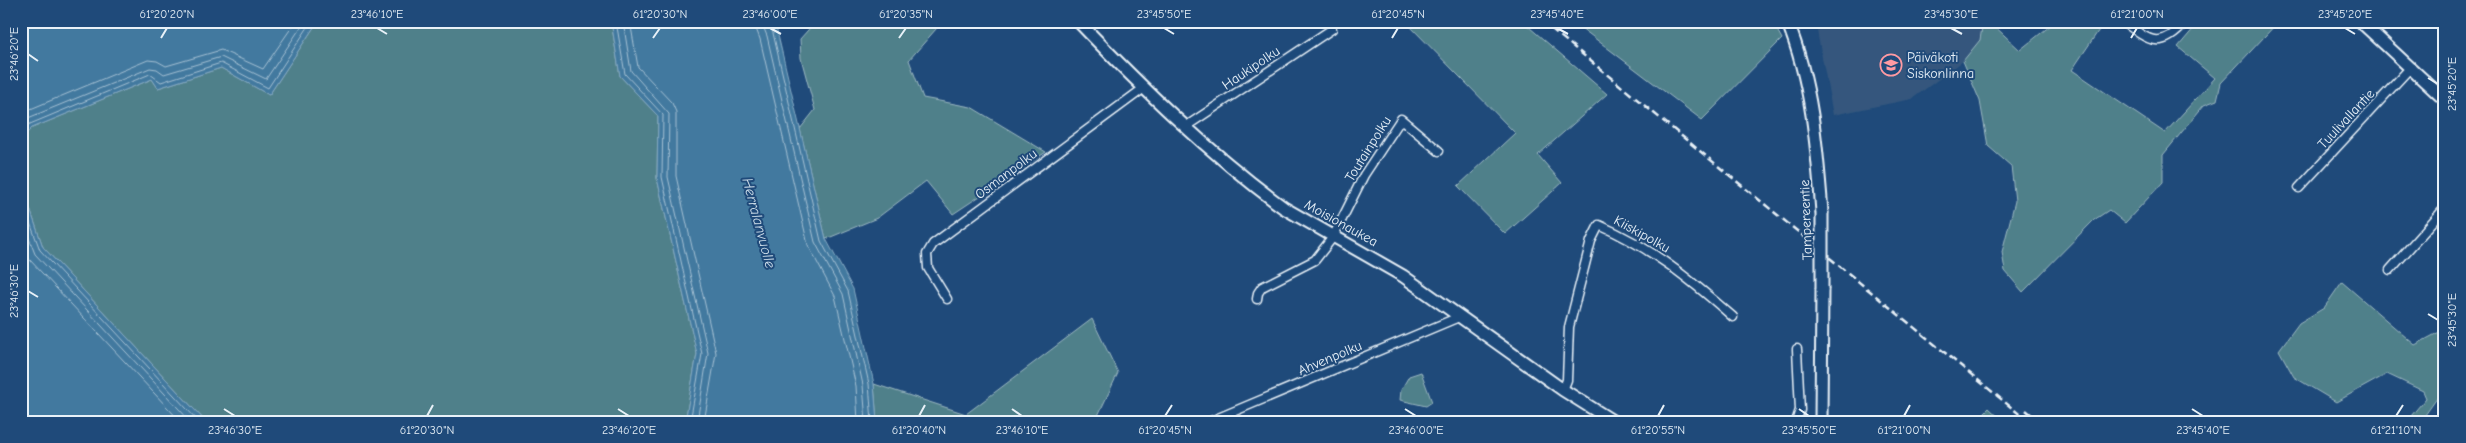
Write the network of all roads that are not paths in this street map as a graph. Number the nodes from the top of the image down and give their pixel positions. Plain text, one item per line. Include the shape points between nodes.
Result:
1 (1787, 21) edge
2 (2122, 21) edge
3 (2188, 21) edge
4 (2360, 21) edge
5 (1079, 22) edge
6 (1332, 30) dead end
7 (2410, 68) junction
8 (1144, 88) junction
9 (2443, 95) edge
10 (1185, 127) junction
11 (1438, 151) dead end
12 (2299, 188) dead end
13 (2445, 208) edge
14 (1333, 237) junction
15 (2390, 270) dead end
16 (947, 299) dead end
17 (1257, 300) dead end
18 (1459, 317) junction
19 (1733, 317) dead end
20 (1797, 349) dead end
21 (1563, 390) junction
22 (1211, 421) edge
23 (1614, 422) edge
24 (1796, 422) edge
25 (1821, 422) edge

1 - 25 street, Tampereentie, bridge via 1806,82 1817,144 1822,212
2 - 3 street via 2157,41 2176,34
4 - 7 street
5 - 8 street, Moisionaukea
6 - 10 street, Haukipolku
7 - 9 street
7 - 12 street, Tuulivallantie
8 - 10 street, Moisionaukea
8 - 16 street, Osmanpolku via 933,244 927,254 928,268
10 - 14 street, Moisionaukea via 1266,195
11 - 14 street, Toutainpolku via 1401,119 1364,175
13 - 15 street
14 - 17 street via 1315,260 1262,287
14 - 18 street, Moisionaukea via 1404,276
18 - 21 street, Moisionaukea
18 - 22 street, Ahvenpolku
19 - 21 street, Kiiskipolku via 1682,272 1647,248 1599,226 1591,241 1569,327 1567,380
20 - 24 street via 1800,410
21 - 23 street, Moisionaukea

